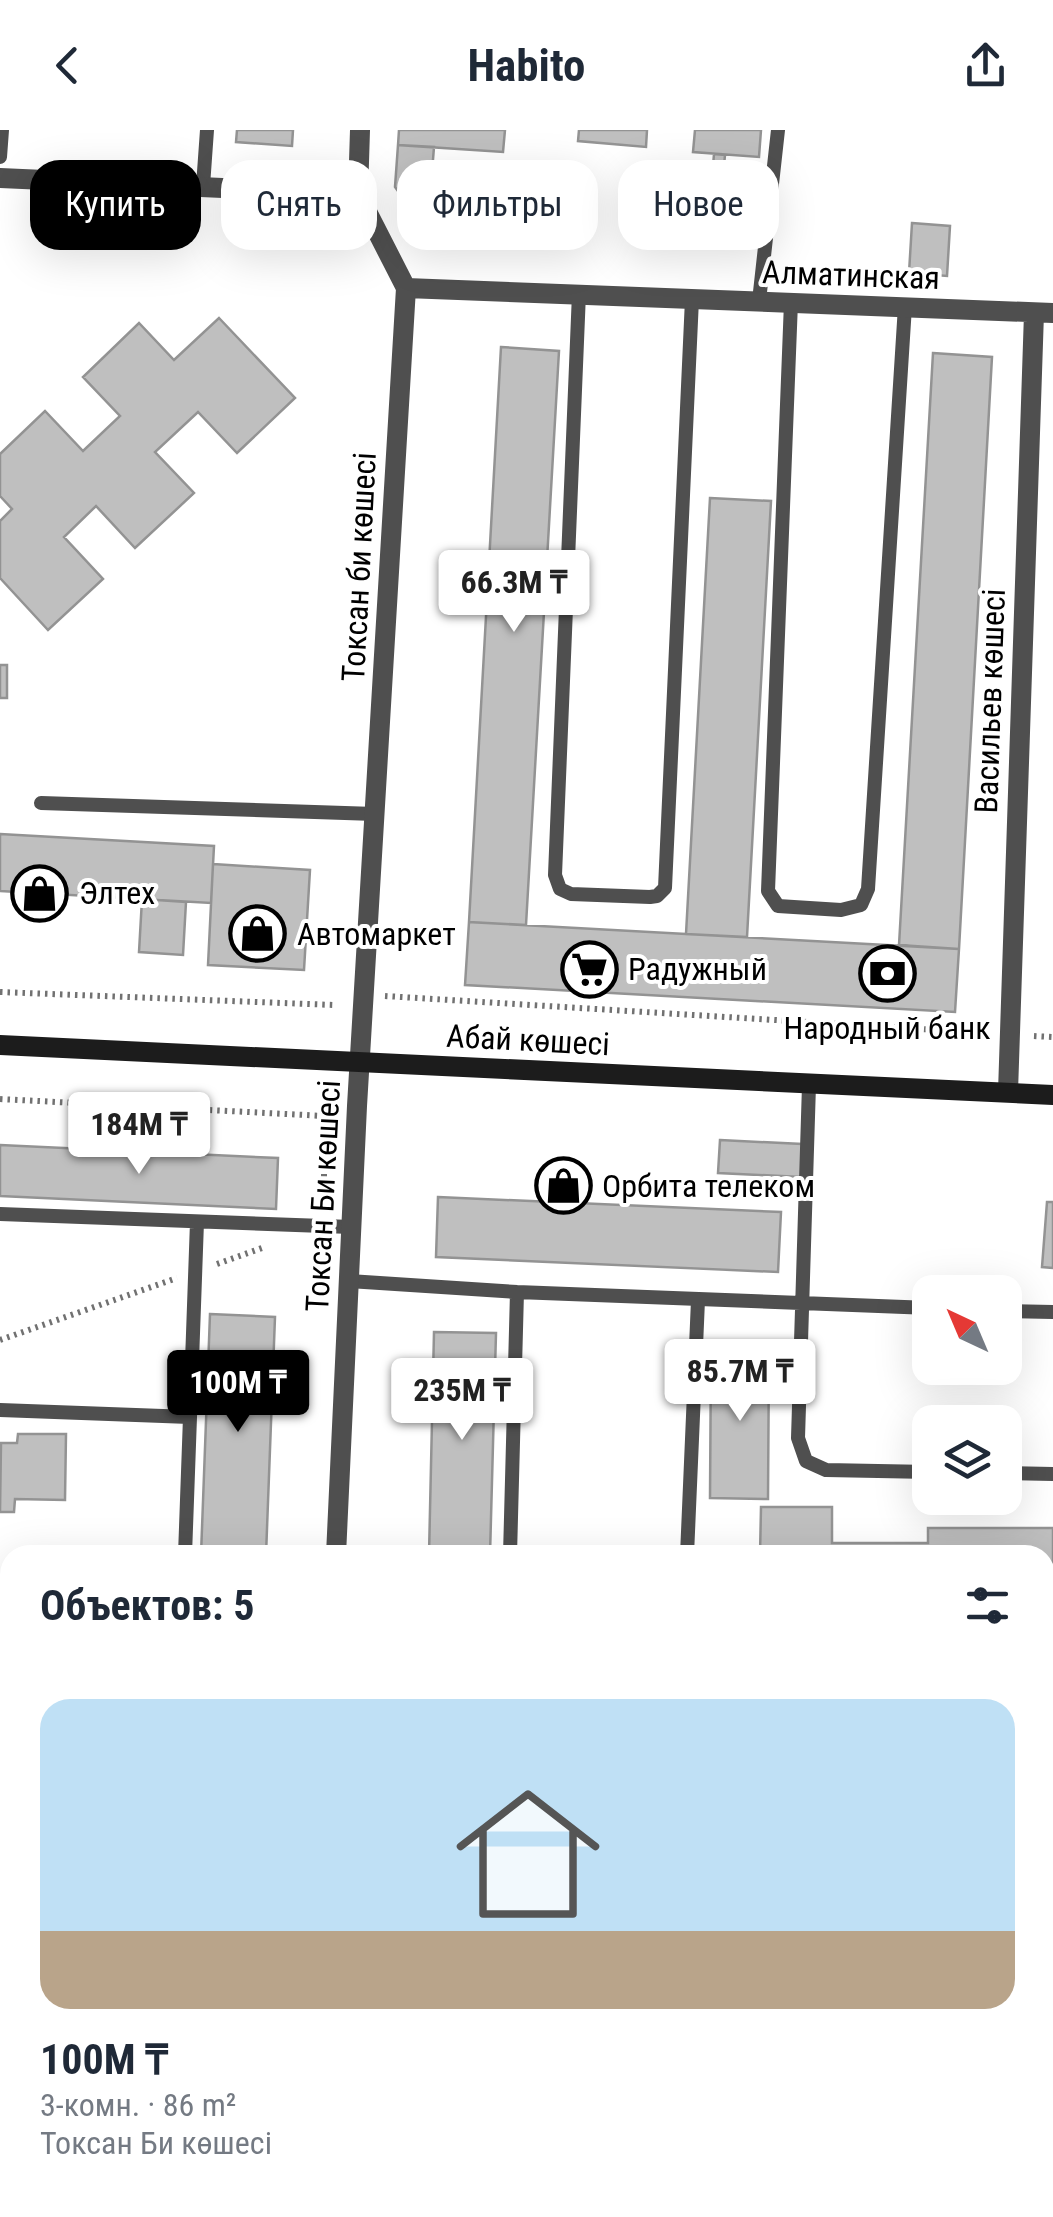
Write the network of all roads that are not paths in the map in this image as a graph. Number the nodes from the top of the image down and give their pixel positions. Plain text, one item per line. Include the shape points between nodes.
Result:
1 (2, 130) edge
2 (207, 130) edge
3 (360, 130) edge
4 (778, 130) edge
5 (0, 156) edge
6 (359, 160) edge
7 (0, 178) edge
8 (203, 186) junction
9 (221, 187) edge
10 (377, 231) edge
11 (406, 288) junction
12 (579, 292) junction
13 (692, 298) junction
14 (760, 301) junction
15 (791, 302) junction
16 (904, 306) junction
17 (1044, 313) edge
18 (41, 803) dead end
19 (374, 814) junction
20 (362, 1020) joint
21 (0, 1045) edge
22 (360, 1062) junction
23 (810, 1085) junction
24 (1008, 1092) junction
25 (1053, 1094) edge
26 (0, 1214) edge
27 (197, 1222) junction
28 (350, 1227) junction
29 (349, 1281) junction
30 (517, 1292) junction
31 (698, 1300) junction
32 (802, 1304) junction
33 (912, 1307) edge
34 (1022, 1311) edge
35 (1053, 1312) edge
36 (0, 1410) edge
37 (190, 1417) junction
38 (912, 1472) edge
39 (1022, 1473) edge
40 (1053, 1474) edge
41 (184, 1545) edge
42 (336, 1545) edge
43 (510, 1545) edge
44 (687, 1545) edge

1 - 5 lane
2 - 8 lane
3 - 6 street
4 - 14 lane
7 - 8 street
8 - 9 street
10 - 11 street
11 - 12 street, Алматинская
11 - 19 street, Токсан би көшесі
12 - 13 street, Алматинская
12 - 13 lane via 555,875 560,889 571,894 650,897 665,888
13 - 14 street, Алматинская
14 - 15 street, Алматинская
15 - 16 street, Алматинская
15 - 16 lane via 768,891 778,906 842,910 860,905 868,890
16 - 17 street, Алматинская
17 - 24 street, Васильев көшесі
18 - 19 lane
19 - 20 street, Токсан би көшесі
20 - 22 street, Токсан Би көшесі
21 - 22 street, Абай көшесі
22 - 23 street, Абай көшесі
22 - 28 street, Токсан Би көшесі
23 - 24 street, Абай көшесі
23 - 32 lane
24 - 25 street, Абай көшесі
26 - 27 lane
27 - 28 lane
27 - 37 lane
28 - 29 street, Токсан Би көшесі
29 - 30 lane
29 - 42 street, Токсан Би көшесі
30 - 31 lane
30 - 43 lane
31 - 32 lane
31 - 44 lane
32 - 33 lane
32 - 38 lane via 798,1438 806,1461 826,1470
34 - 35 lane
36 - 37 lane
37 - 41 lane
39 - 40 lane

